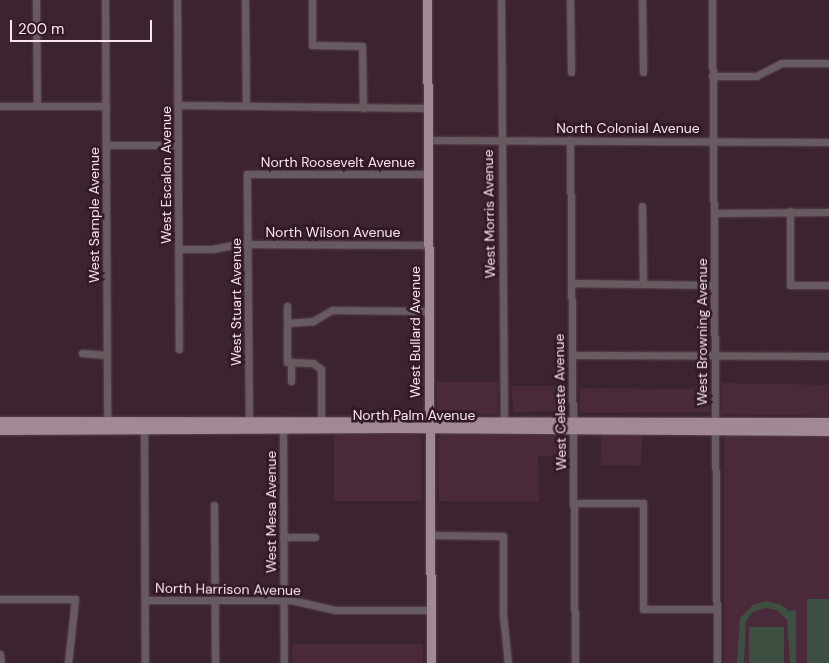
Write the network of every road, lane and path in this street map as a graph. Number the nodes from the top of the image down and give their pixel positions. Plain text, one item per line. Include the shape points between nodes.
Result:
1 (36, 0) edge
2 (105, 0) edge
3 (177, 0) edge
4 (246, 0) edge
5 (312, 0) edge
6 (427, 0) edge
7 (501, 0) edge
8 (570, 0) edge
9 (642, 0) edge
10 (712, 0) edge
11 (829, 63) edge
12 (570, 72) dead end
13 (643, 72) dead end
14 (712, 76) junction
15 (246, 104) junction
16 (178, 105) junction
17 (0, 106) edge
18 (37, 106) junction
19 (106, 106) junction
20 (363, 108) junction
21 (427, 108) junction
22 (428, 140) junction
23 (500, 140) junction
24 (570, 140) junction
25 (713, 142) junction
26 (829, 142) edge
27 (106, 145) junction
28 (178, 145) junction
29 (247, 174) joint
30 (428, 174) junction
31 (642, 206) dead end
32 (790, 212) junction
33 (829, 212) edge
34 (714, 213) junction
35 (248, 244) junction
36 (428, 245) junction
37 (178, 249) junction
38 (572, 283) junction
39 (643, 284) junction
40 (714, 285) junction
41 (829, 285) edge
42 (287, 306) dead end
43 (429, 311) junction
44 (287, 323) junction
45 (179, 349) dead end
46 (82, 353) dead end
47 (106, 355) junction
48 (572, 355) junction
49 (715, 356) junction
50 (829, 356) edge
51 (291, 362) junction
52 (291, 381) dead end
53 (365, 419) junction
54 (0, 420) edge
55 (321, 420) junction
56 (829, 422) edge
57 (429, 424) junction
58 (504, 424) junction
59 (107, 425) junction
60 (144, 425) junction
61 (249, 425) junction
62 (283, 425) junction
63 (573, 425) junction
64 (715, 426) junction
65 (316, 429) junction
66 (0, 430) edge
67 (829, 431) edge
68 (574, 503) junction
69 (214, 504) dead end
70 (430, 535) junction
71 (315, 536) dead end
72 (283, 537) junction
73 (0, 599) edge
74 (145, 600) junction
75 (215, 600) junction
76 (284, 600) junction
77 (716, 609) junction
78 (431, 610) junction
79 (0, 654) edge
80 (1, 663) edge
81 (68, 663) edge
82 (145, 663) edge
83 (215, 663) edge
84 (284, 663) edge
85 (431, 663) edge
86 (508, 663) edge
87 (575, 663) edge
88 (717, 663) edge

1 - 18 street
2 - 19 street, West Sample Avenue
3 - 16 street, West Escalon Avenue
4 - 15 street
5 - 20 street via 312,45 362,46
6 - 21 main road, West Bullard Avenue
7 - 23 street, West Morris Avenue
8 - 12 street
9 - 13 street
10 - 14 street, West Browning Avenue
11 - 14 street via 781,63 756,76
14 - 25 street, West Browning Avenue
15 - 16 street
15 - 20 street
16 - 28 street, West Escalon Avenue
17 - 18 street
18 - 19 street
19 - 27 street, West Sample Avenue
20 - 21 street
21 - 22 main road, West Bullard Avenue
22 - 23 street, North Colonial Avenue
22 - 30 main road, West Bullard Avenue
23 - 24 street, North Colonial Avenue
23 - 58 street, West Morris Avenue
24 - 25 street, North Colonial Avenue
24 - 38 street, West Celeste Avenue
25 - 26 street, North Colonial Avenue
25 - 34 street, West Browning Avenue
27 - 28 street
27 - 47 street, West Sample Avenue
28 - 37 street, West Escalon Avenue
29 - 30 street, North Roosevelt Avenue
29 - 35 street, West Stuart Avenue
30 - 36 main road, West Bullard Avenue
31 - 39 street
32 - 33 street
32 - 34 street
32 - 41 street via 790,285
34 - 40 street, West Browning Avenue
35 - 36 street, North Wilson Avenue
35 - 37 street, North Wilson Avenue
35 - 61 street, West Stuart Avenue
36 - 43 main road, West Bullard Avenue
37 - 45 street, West Escalon Avenue
38 - 39 street
38 - 48 street, West Celeste Avenue
39 - 40 street
40 - 49 street, West Browning Avenue
42 - 44 street
43 - 44 street via 332,310 313,321
43 - 57 main road, West Bullard Avenue
44 - 51 street via 287,362
46 - 47 street
47 - 59 street, West Sample Avenue
48 - 49 street
48 - 63 street, West Celeste Avenue
49 - 50 street
49 - 64 street, West Browning Avenue
51 - 52 street
51 - 55 street via 319,366
53 - 55 main road, North Palm Avenue
53 - 57 main road, North Palm Avenue
53 - 65 main road via 361,424
54 - 59 main road, North Palm Avenue
55 - 62 main road, North Palm Avenue
56 - 64 main road, North Palm Avenue
57 - 58 main road, North Palm Avenue
57 - 65 main road, North Palm Avenue
57 - 70 main road, West Bullard Avenue
58 - 63 main road, North Palm Avenue
59 - 60 main road, North Palm Avenue
59 - 66 main road, North Palm Avenue
60 - 61 main road, North Palm Avenue
60 - 74 street
61 - 62 main road, North Palm Avenue
62 - 65 main road, North Palm Avenue
62 - 72 street, West Mesa Avenue
63 - 64 main road, North Palm Avenue
63 - 68 street, West Celeste Avenue
64 - 67 main road, North Palm Avenue
64 - 77 street, West Browning Avenue
68 - 77 street via 643,503 643,609
68 - 87 street, West Celeste Avenue
69 - 75 street
70 - 78 main road, West Bullard Avenue
70 - 86 street via 503,536 503,615
71 - 72 street
72 - 76 street, West Mesa Avenue
73 - 81 street via 75,599
74 - 75 street, North Harrison Avenue
74 - 82 street
75 - 76 street, North Harrison Avenue
75 - 83 street
76 - 78 street, North Harrison Avenue via 335,610
76 - 84 street, West Mesa Avenue
77 - 88 street, West Browning Avenue
78 - 85 main road, West Bullard Avenue
79 - 80 street

